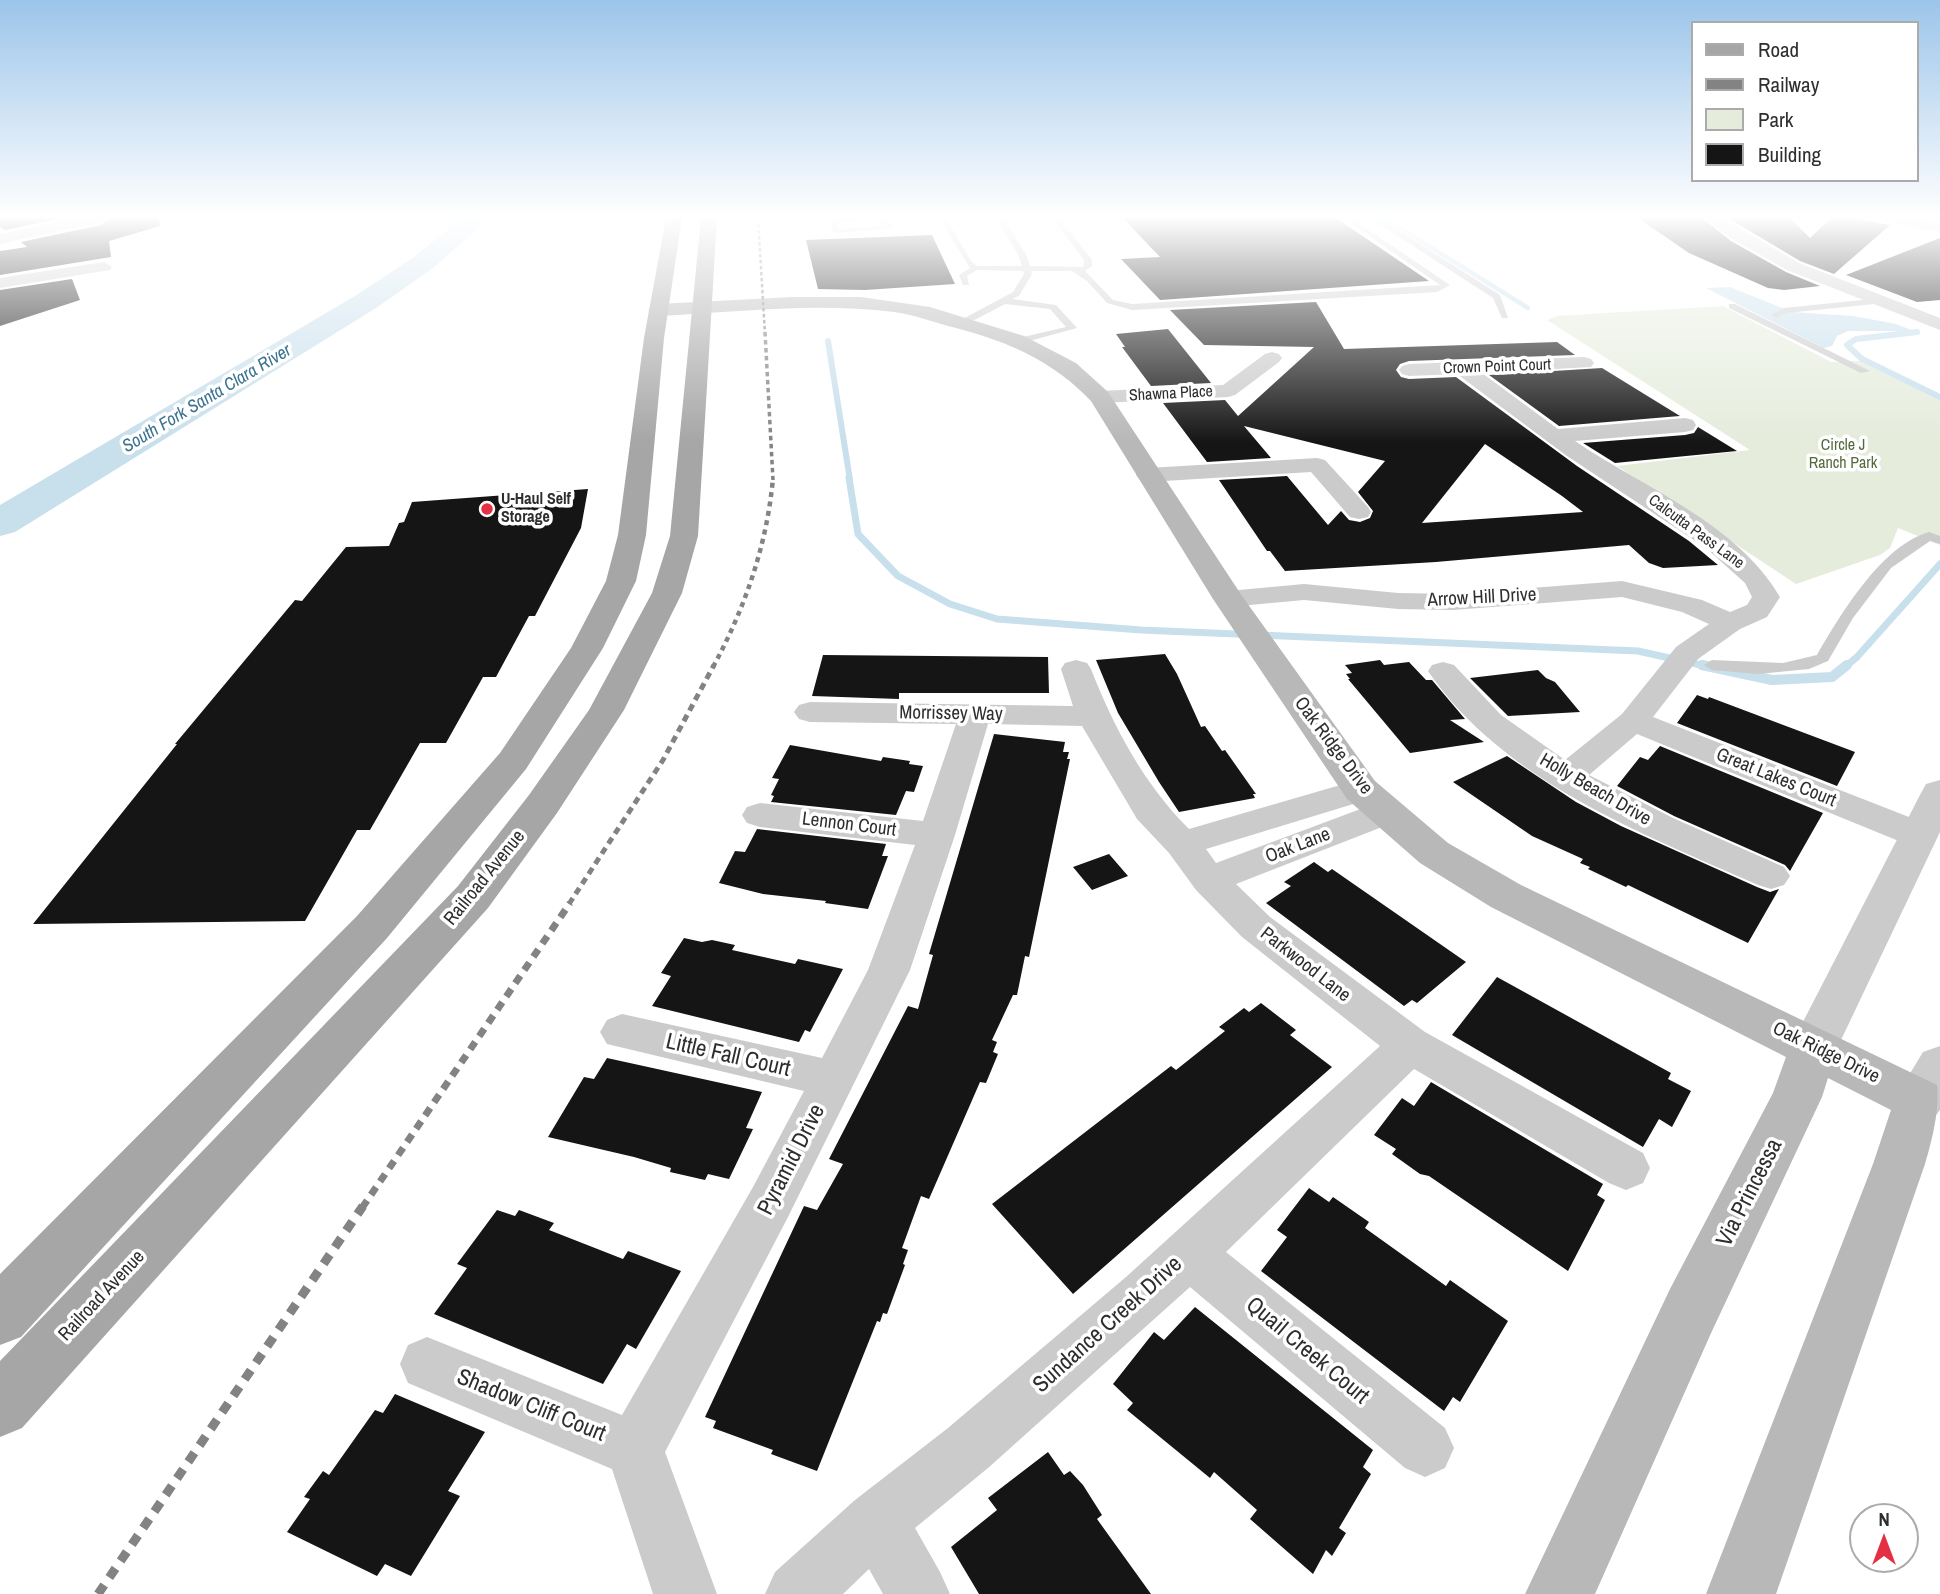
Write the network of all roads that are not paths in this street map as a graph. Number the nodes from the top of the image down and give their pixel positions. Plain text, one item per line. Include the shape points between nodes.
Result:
1 (679, 292) edge
2 (687, 292) edge
3 (1017, 292) edge
4 (1100, 292) edge
5 (1380, 292) edge
6 (1490, 292) edge
7 (1860, 292) edge
8 (1004, 301) junction
9 (1881, 301) junction
10 (1732, 306) dead end
11 (680, 315) junction
12 (1776, 315) dead end
13 (1505, 316) dead end
14 (958, 322) junction
15 (1940, 324) edge
16 (1022, 341) junction
17 (1272, 358) dead end
18 (1584, 363) dead end
19 (1462, 368) junction
20 (1409, 370) dead end
21 (1865, 371) dead end
22 (1100, 397) junction
23 (1685, 425) dead end
24 (1555, 436) junction
25 (1148, 475) junction
26 (1359, 512) dead end
27 (1940, 540) edge
28 (1228, 599) junction
29 (1730, 624) junction
30 (1690, 665) junction
31 (1076, 669) dead end
32 (1443, 671) dead end
33 (810, 712) dead end
34 (975, 715) junction
35 (1093, 716) junction
36 (1633, 721) junction
37 (1567, 776) junction
38 (1940, 793) edge
39 (1374, 801) junction
40 (760, 815) dead end
41 (937, 835) junction
42 (1919, 835) junction
43 (1182, 844) junction
44 (1770, 876) dead end
45 (1209, 880) junction
46 (622, 1032) dead end
47 (1410, 1045) junction
48 (1814, 1048) junction
49 (833, 1079) junction
50 (1933, 1092) edge
51 (1626, 1168) dead end
52 (1189, 1254) junction
53 (0, 1316) edge
54 (427, 1364) dead end
55 (0, 1406) edge
56 (1425, 1448) dead end
57 (635, 1449) junction
58 (876, 1521) junction
59 (685, 1594) edge
60 (797, 1594) edge
61 (918, 1594) edge
62 (1560, 1594) edge
63 (1741, 1594) edge

1 - 11 main road, Railroad Avenue
2 - 11 main road, Railroad Avenue
3 - 8 lane
4 - 5 lane via 1116,306 1132,307
6 - 13 lane via 1497,297
7 - 9 street
8 - 14 lane
8 - 16 lane via 1053,307 1072,328
9 - 12 lane
9 - 15 street
10 - 21 lane
11 - 14 main road, Oak Ridge Drive via 846,314
11 - 53 main road, Railroad Avenue via 621,581 587,648 520,750 372,927
11 - 55 main road, Railroad Avenue via 684,536 667,593 606,710 473,897
14 - 16 main road, Oak Ridge Drive
16 - 22 main road, Oak Ridge Drive via 1063,362
17 - 22 street, Shawna Place via 1228,391
18 - 19 street, Crown Point Court
19 - 20 street, Crown Point Court
19 - 24 street, Calcutta Pass Lane
22 - 25 main road, Oak Ridge Drive
23 - 24 street
24 - 29 street, Calcutta Pass Lane via 1738,559 1762,583 1766,597 1757,611
25 - 26 street via 1317,464
25 - 28 main road, Oak Ridge Drive
27 - 30 lane via 1929,536 1886,565 1846,617 1823,658 1783,668
28 - 29 street, Arrow Hill Drive via 1304,592 1453,602 1622,589 1692,606
28 - 39 main road, Oak Ridge Drive
29 - 30 street, Calcutta Pass Lane
30 - 36 street, Calcutta Pass Lane
31 - 35 street, Parkwood Lane
32 - 37 street, Holly Beach Drive via 1489,721
33 - 34 street, Morrissey Way
34 - 35 street, Morrissey Way
34 - 41 street, Pyramid Drive
35 - 43 street, Parkwood Lane via 1150,811
36 - 37 street, Calcutta Pass Lane
36 - 42 street, Great Lakes Court
37 - 44 street, Holly Beach Drive via 1631,814
38 - 42 street, Via Princessa
39 - 43 street, Oak Lane
39 - 45 street, Oak Lane
39 - 48 main road, Oak Ridge Drive via 1434,853 1506,897
40 - 41 street, Lennon Court
41 - 49 street, Pyramid Drive via 889,970
42 - 48 street, Via Princessa
43 - 45 street, Parkwood Lane
45 - 47 street, Parkwood Lane via 1256,927
46 - 49 street, Little Fall Court
47 - 51 street, Parkwood Lane
47 - 52 street, Sundance Creek Drive
48 - 50 main road, Oak Ridge Drive
48 - 62 main road, Via Princessa via 1797,1097 1691,1310
49 - 57 street, Pyramid Drive
50 - 63 main road via 1899,1164
52 - 56 street, Quail Creek Court
52 - 58 street, Sundance Creek Drive via 968,1448
54 - 57 street, Shadow Cliff Court
57 - 59 street
58 - 60 street, Sundance Creek Drive
58 - 61 street

